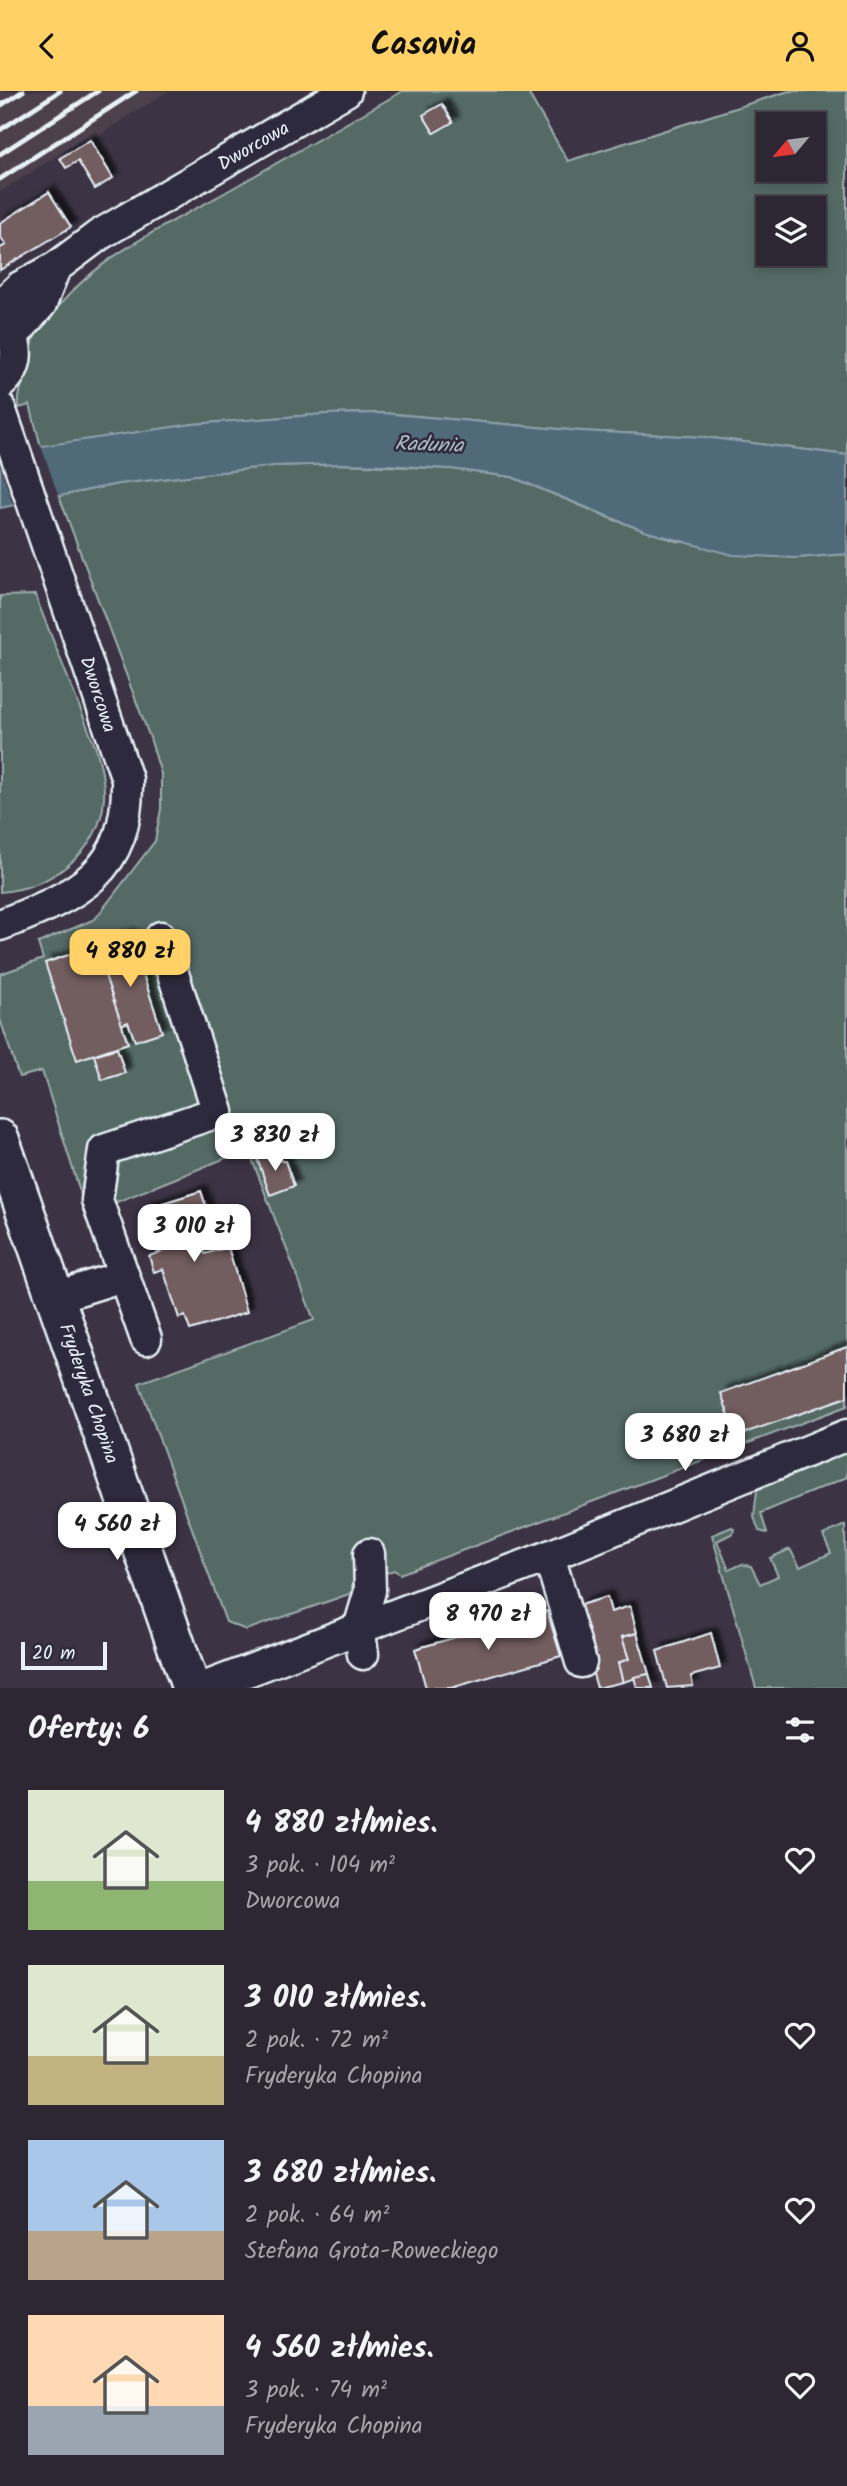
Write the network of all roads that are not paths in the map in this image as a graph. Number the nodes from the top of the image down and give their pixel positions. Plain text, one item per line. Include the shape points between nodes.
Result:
1 (346, 91) edge
2 (55, 268) junction
3 (0, 306) edge
4 (6, 329) edge
5 (0, 384) edge
6 (4, 421) edge
7 (0, 925) edge
8 (161, 937) dead end
9 (0, 1139) edge
10 (123, 1276) junction
11 (56, 1297) junction
12 (146, 1339) dead end
13 (847, 1435) edge
14 (369, 1554) dead end
15 (550, 1556) junction
16 (361, 1641) junction
17 (581, 1662) dead end
18 (191, 1688) edge
19 (203, 1688) edge

1 - 2 street, Dworcowa via 99,235
2 - 3 street, Dworcowa via 20,287
2 - 4 street via 41,304
4 - 5 street via 16,348 16,360
6 - 7 street, Dworcowa via 127,779 127,804 123,829 97,875 47,907
8 - 10 street via 218,1112 104,1150 97,1200
9 - 11 main road, Fryderyka Chopina
10 - 11 street
10 - 12 street
11 - 18 main road, Fryderyka Chopina
13 - 15 street
14 - 16 street via 370,1591
15 - 16 street
15 - 17 street
16 - 19 street

